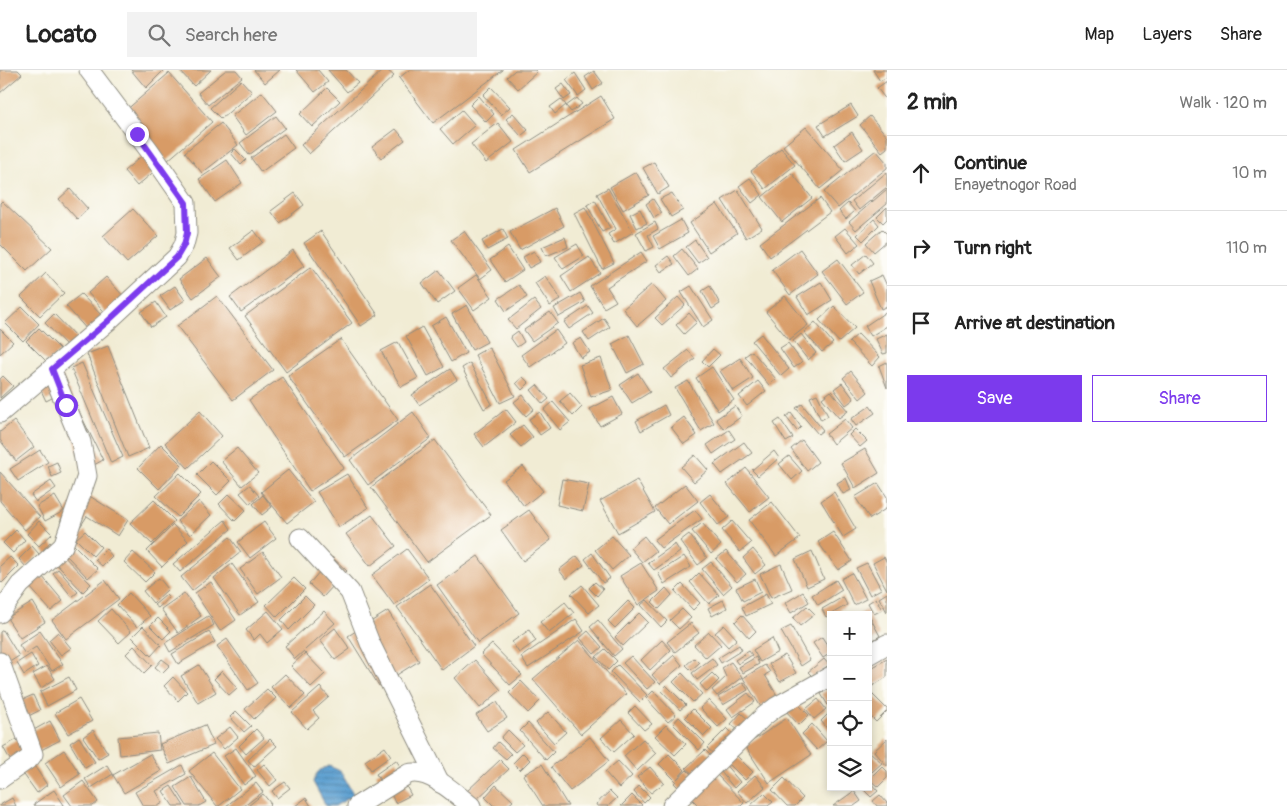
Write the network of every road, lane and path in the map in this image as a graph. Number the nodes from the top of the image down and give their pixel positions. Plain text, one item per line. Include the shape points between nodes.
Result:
1 (89, 70) edge
2 (52, 369) junction
3 (0, 413) edge
4 (300, 538) dead end
5 (0, 613) edge
6 (887, 644) edge
7 (872, 653) edge
8 (0, 662) edge
9 (827, 678) edge
10 (0, 779) edge
11 (440, 783) junction
12 (357, 806) edge
13 (471, 806) edge
14 (672, 806) edge

1 - 2 street via 186,203 187,233 177,257
2 - 3 street
2 - 5 street via 81,442 87,476 63,546 20,585
4 - 11 street via 350,592 370,643
6 - 7 street
8 - 10 street via 33,754
9 - 14 street via 763,717
11 - 12 street via 428,775 414,772
11 - 13 street

